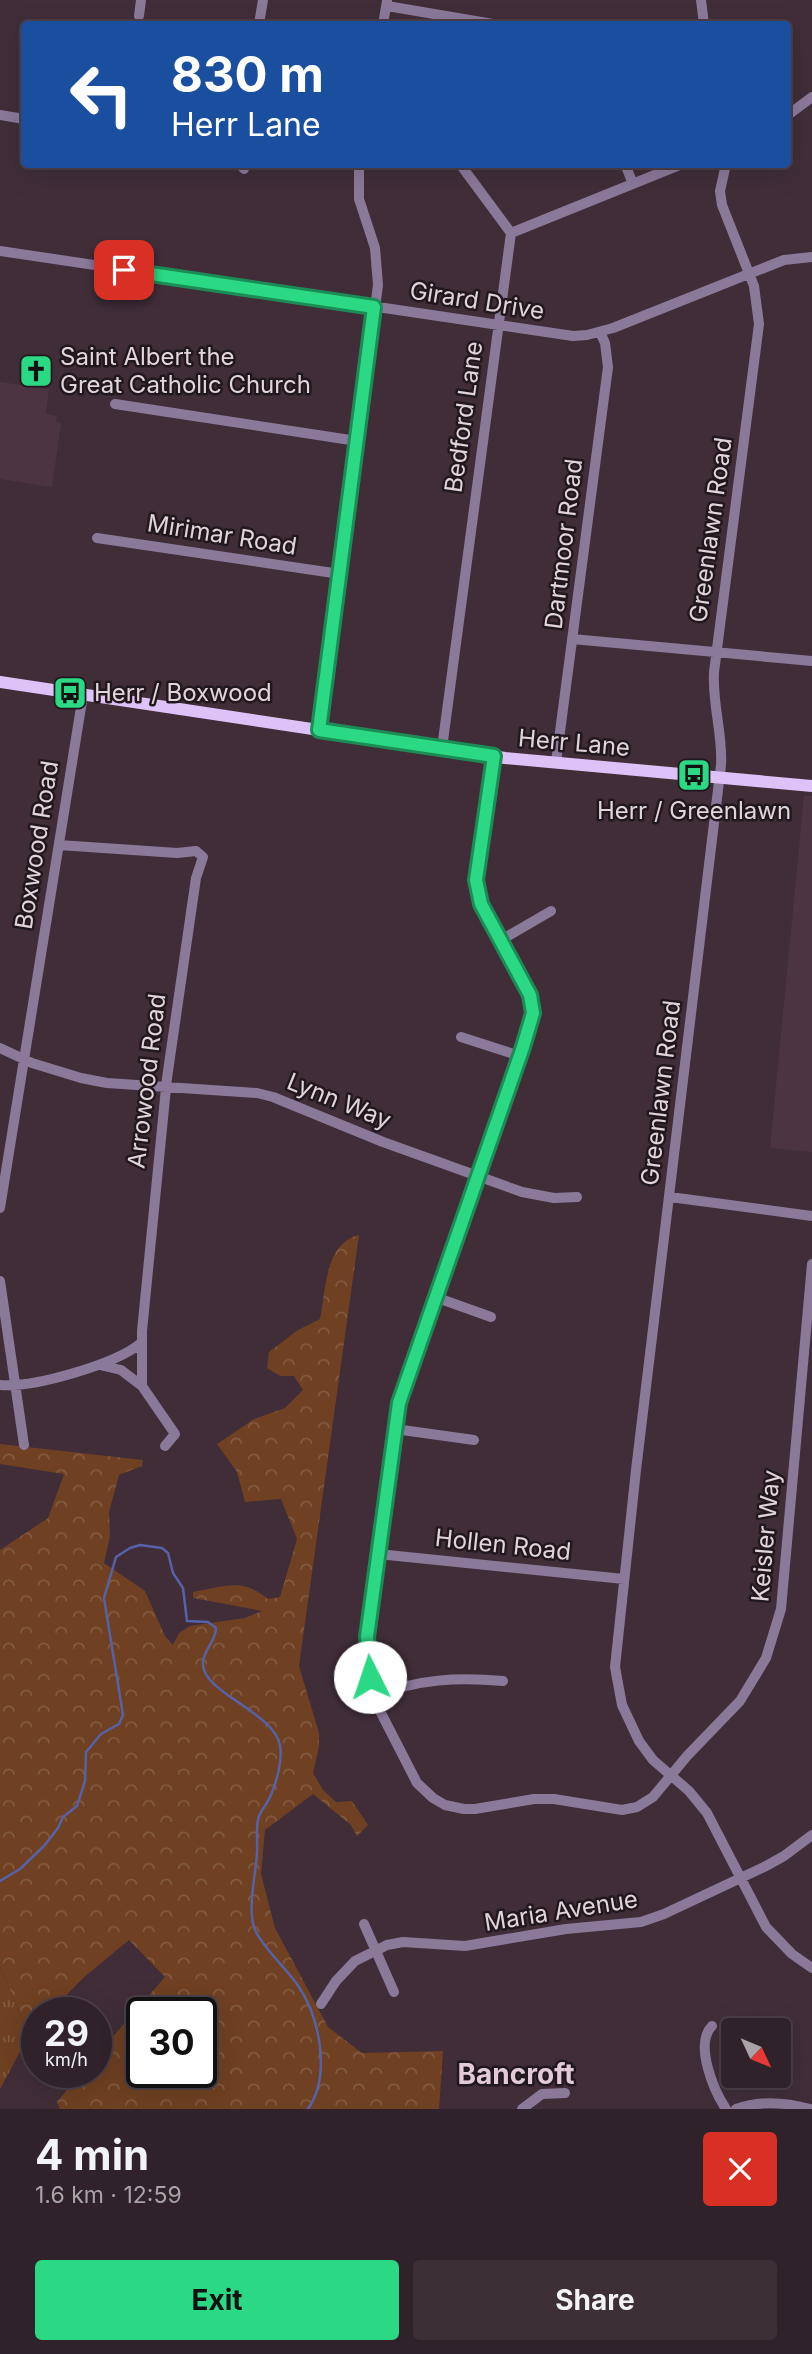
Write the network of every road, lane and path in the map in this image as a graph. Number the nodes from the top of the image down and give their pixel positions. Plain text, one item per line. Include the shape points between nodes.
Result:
1 (141, 0) edge
2 (263, 0) edge
3 (701, 0) edge
4 (387, 3) edge
5 (139, 16) dead end
6 (260, 21) edge
7 (384, 21) edge
8 (478, 21) edge
9 (704, 21) edge
10 (812, 97) edge
11 (791, 113) edge
12 (0, 115) edge
13 (21, 118) edge
14 (359, 168) edge
15 (463, 168) edge
16 (627, 168) edge
17 (672, 168) edge
18 (725, 168) edge
19 (633, 184) junction
20 (510, 233) junction
21 (0, 251) edge
22 (812, 257) edge
23 (749, 274) junction
24 (374, 307) junction
25 (498, 326) junction
26 (600, 332) junction
27 (115, 404) dead end
28 (357, 441) junction
29 (97, 538) dead end
30 (340, 574) junction
31 (572, 639) junction
32 (716, 653) junction
33 (812, 662) edge
34 (0, 682) edge
35 (83, 695) junction
36 (319, 730) junction
37 (442, 748) junction
38 (494, 756) junction
39 (556, 762) junction
40 (719, 778) junction
41 (812, 786) edge
42 (59, 845) junction
43 (551, 911) dead end
44 (500, 940) junction
45 (461, 1037) dead end
46 (0, 1048) edge
47 (520, 1056) junction
48 (24, 1060) junction
49 (166, 1087) junction
50 (478, 1176) junction
51 (577, 1196) dead end
52 (670, 1197) junction
53 (0, 1208) edge
54 (812, 1216) edge
55 (812, 1264) edge
56 (0, 1281) edge
57 (435, 1297) junction
58 (491, 1317) dead end
59 (141, 1342) junction
60 (100, 1364) junction
61 (0, 1385) edge
62 (15, 1385) junction
63 (142, 1386) junction
64 (395, 1429) junction
65 (474, 1440) dead end
66 (23, 1445) dead end
67 (165, 1446) dead end
68 (378, 1554) junction
69 (624, 1579) junction
70 (503, 1681) dead end
71 (375, 1696) junction
72 (670, 1776) junction
73 (812, 1835) edge
74 (740, 1878) junction
75 (364, 1924) dead end
76 (375, 1950) junction
77 (812, 1968) edge
78 (394, 1992) dead end
79 (321, 2004) dead end
80 (712, 2026) dead end
81 (565, 2093) dead end
82 (522, 2109) edge
83 (726, 2109) edge
84 (736, 2109) edge
85 (810, 2109) edge

1 - 5 street
2 - 6 street
3 - 9 street
4 - 7 street
4 - 8 street
10 - 11 street
12 - 13 street
14 - 24 street via 359,199 378,266
15 - 20 street
16 - 19 street
17 - 19 street
18 - 23 street, Greenlawn Road via 720,198
19 - 20 street
20 - 25 street, Bedford Lane
21 - 24 street, Girard Drive
22 - 23 street, Girard Drive via 784,260
23 - 26 street, Girard Drive
23 - 32 street, Greenlawn Road via 759,324
24 - 25 street, Girard Drive
24 - 28 street
25 - 26 street, Girard Drive via 573,336
25 - 37 street, Bedford Lane
26 - 31 street, Dartmoor Road via 608,367
27 - 28 street
28 - 30 street
29 - 30 street, Mirimar Road
30 - 36 street
31 - 32 street
31 - 39 street, Dartmoor Road
32 - 33 street
32 - 40 street, Greenlawn Road via 713,683 722,747
34 - 35 main road, Herr Lane
35 - 36 main road, Herr Lane
35 - 42 street, Boxwood Road
36 - 37 main road, Herr Lane
37 - 38 main road, Herr Lane
38 - 39 main road, Herr Lane
38 - 44 street, Keisler Way via 476,887
39 - 40 main road, Herr Lane
40 - 41 main road, Herr Lane
40 - 52 street, Greenlawn Road
42 - 48 street, Boxwood Road
42 - 49 street, Arrowood Road via 177,853 196,850 203,857 196,878
43 - 44 street
44 - 47 street, Keisler Way via 532,1001 531,1025
45 - 47 street
46 - 48 street, Lynn Way
47 - 50 street, Keisler Way
48 - 49 street, Lynn Way via 107,1083
48 - 53 street, Boxwood Road
49 - 50 street, Lynn Way via 273,1097
49 - 59 street, Arrowood Road
50 - 51 street, Lynn Way via 537,1196
50 - 57 street, Keisler Way
52 - 54 street
52 - 69 street, Greenlawn Road
55 - 72 street, Keisler Way via 775,1634 740,1701
56 - 62 street
57 - 58 street
57 - 64 street, Keisler Way via 402,1391
59 - 60 street
59 - 63 street, Arrowood Road
60 - 62 street
60 - 63 street via 121,1370
61 - 62 street
62 - 66 street
63 - 67 street via 174,1431
64 - 65 street
64 - 68 street, Keisler Way
68 - 69 street, Hollen Road
68 - 71 street, Keisler Way via 367,1637
69 - 72 street, Greenlawn Road via 616,1658 620,1695 639,1741
70 - 71 street via 438,1679
71 - 72 street, Keisler Way via 417,1783 452,1807 475,1810 544,1799 622,1810 647,1801
72 - 74 street, Greenlawn Road via 707,1813
73 - 74 street, Maria Avenue via 784,1856
74 - 76 street, Maria Avenue via 641,1922 465,1946 403,1942
74 - 77 street, Greenlawn Road via 766,1927
75 - 76 street
76 - 78 street
76 - 79 street, Maria Avenue via 344,1972
80 - 83 street via 706,2034 707,2066
81 - 82 street via 542,2094
84 - 85 street via 772,2102

